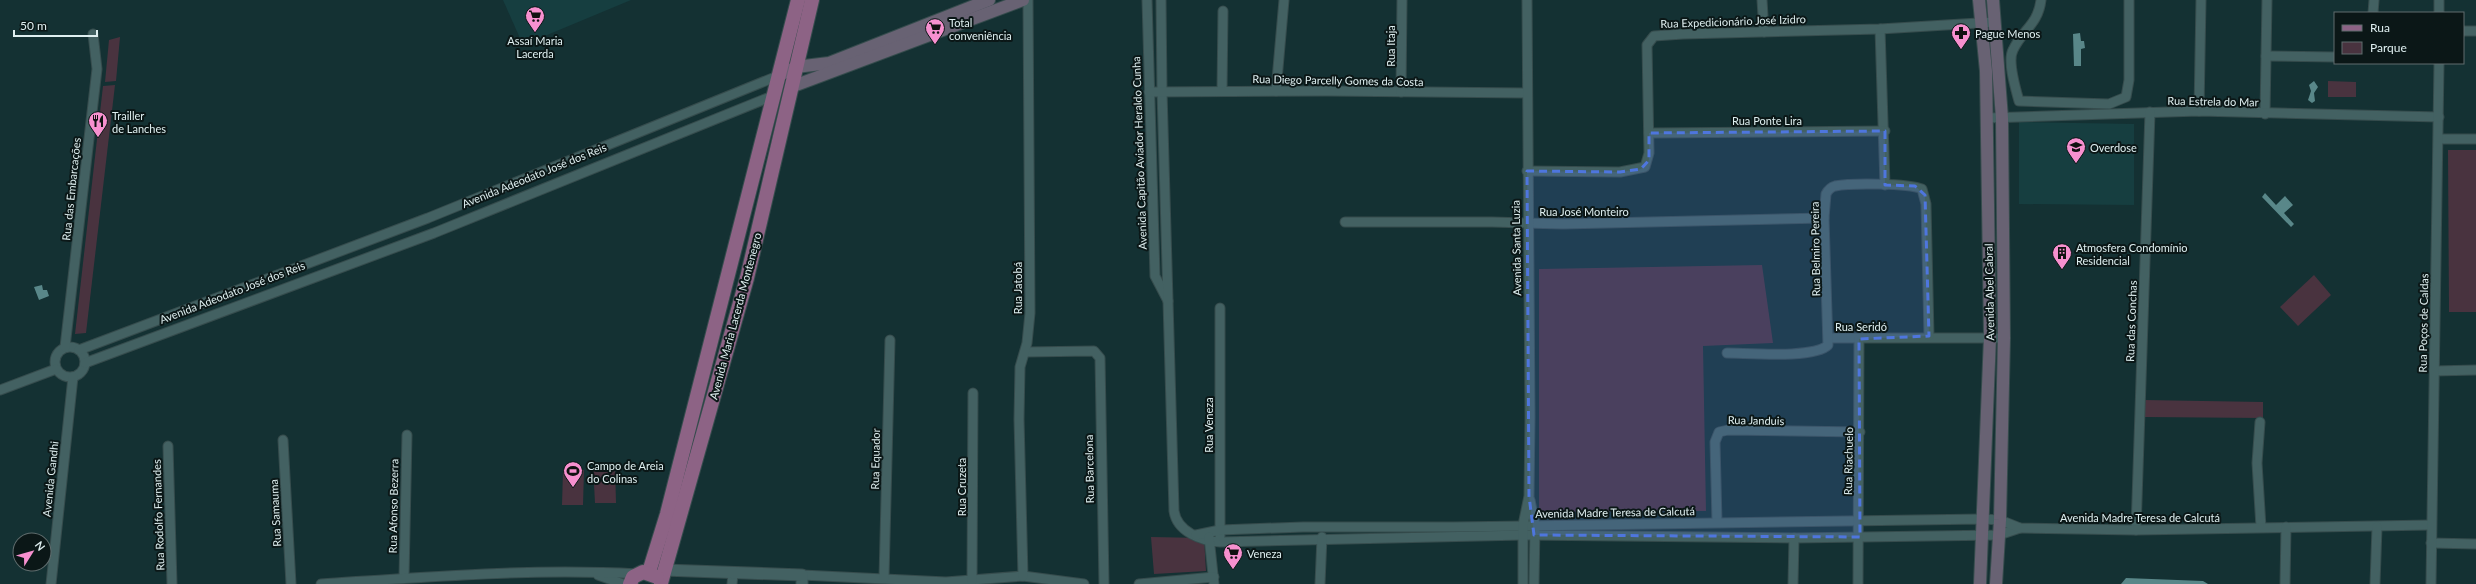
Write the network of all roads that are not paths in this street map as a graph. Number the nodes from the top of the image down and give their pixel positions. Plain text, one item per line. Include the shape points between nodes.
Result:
1 (798, 0) edge
2 (812, 0) edge
3 (989, 0) edge
4 (1022, 0) edge
5 (1028, 0) edge
6 (1147, 0) edge
7 (1161, 0) edge
8 (1284, 0) edge
9 (1402, 0) edge
10 (1527, 0) edge
11 (1762, 0) edge
12 (1979, 0) edge
13 (1993, 0) edge
14 (2041, 0) edge
15 (2129, 0) edge
16 (2201, 0) edge
17 (2267, 0) edge
18 (2374, 0) edge
19 (2439, 0) edge
20 (1223, 12) dead end
21 (2373, 12) edge
22 (2439, 12) edge
23 (1995, 22) junction
24 (1982, 23) junction
25 (1880, 29) junction
26 (2464, 31) edge
27 (1764, 32) junction
28 (2476, 32) edge
29 (93, 34) dead end
30 (2266, 56) junction
31 (2334, 57) edge
32 (2439, 64) edge
33 (796, 67) junction
34 (780, 75) junction
35 (791, 87) junction
36 (1162, 91) junction
37 (1222, 91) junction
38 (1276, 91) junction
39 (1149, 92) junction
40 (1402, 92) junction
41 (1527, 93) junction
42 (775, 95) junction
43 (2199, 111) junction
44 (2150, 112) junction
45 (2265, 114) junction
46 (2439, 117) junction
47 (1987, 118) junction
48 (2002, 118) junction
49 (665, 123) junction
50 (1885, 131) junction
51 (1649, 133) junction
52 (670, 136) junction
53 (2439, 139) junction
54 (2476, 139) edge
55 (1527, 171) junction
56 (1885, 185) junction
57 (1824, 218) junction
58 (1345, 222) dead end
59 (1528, 223) junction
60 (352, 246) junction
61 (357, 262) junction
62 (1169, 302) junction
63 (1220, 308) dead end
64 (1929, 336) junction
65 (1990, 337) junction
66 (1829, 338) junction
67 (2004, 338) junction
68 (1859, 339) junction
69 (890, 340) dead end
70 (65, 347) junction
71 (79, 350) junction
72 (1025, 352) junction
73 (1727, 353) dead end
74 (85, 363) junction
75 (56, 369) junction
76 (2476, 370) edge
77 (2434, 371) junction
78 (74, 377) junction
79 (0, 390) edge
80 (973, 393) dead end
81 (2260, 422) dead end
82 (1860, 432) junction
83 (407, 435) dead end
84 (283, 440) dead end
85 (168, 446) dead end
86 (1529, 496) junction
87 (1983, 519) junction
88 (1859, 520) junction
89 (2000, 520) junction
90 (1717, 522) junction
91 (1523, 525) junction
92 (1535, 525) junction
93 (1322, 527) junction
94 (2261, 527) junction
95 (2020, 528) junction
96 (2431, 528) junction
97 (1220, 530) junction
98 (2136, 530) junction
99 (2286, 530) junction
100 (2377, 530) junction
101 (1208, 532) junction
102 (1196, 535) junction
103 (1523, 535) junction
104 (1534, 535) junction
105 (1982, 535) junction
106 (1999, 535) junction
107 (1860, 537) junction
108 (1794, 538) junction
109 (1322, 541) junction
110 (1209, 542) junction
111 (1220, 542) junction
112 (2431, 544) junction
113 (2476, 544) edge
114 (589, 571) junction
115 (1023, 576) junction
116 (639, 577) edge
117 (404, 578) junction
118 (884, 578) junction
119 (662, 579) edge
120 (733, 579) edge
121 (802, 580) edge
122 (972, 581) junction
123 (1214, 581) edge
124 (51, 584) edge
125 (172, 584) edge
126 (291, 584) edge
127 (321, 584) edge
128 (623, 584) edge
129 (1084, 584) edge
130 (1104, 584) edge
131 (1139, 584) edge
132 (1320, 584) edge
133 (1523, 584) edge
134 (1534, 584) edge
135 (1793, 584) edge
136 (1858, 584) edge
137 (1980, 584) edge
138 (1996, 584) edge
139 (2285, 584) edge
140 (2375, 584) edge
141 (2431, 584) edge

1 - 34 main road, Avenida Maria Lacerda Montenegro
2 - 33 main road, Avenida Maria Lacerda Montenegro
3 - 33 main road, Avenida Adeodato José dos Reis via 829,63
4 - 35 main road
5 - 72 street, Rua Jatobá via 1030,313
6 - 39 street, Avenida Capitão Aviador Heraldo Cunha
7 - 36 street, Avenida Capitão Aviador Heraldo Cunha
8 - 38 street
9 - 40 street, Rua Itaja
10 - 41 street, Avenida Santa Luzia
11 - 27 street
12 - 24 main road, Avenida Abel Cabral
13 - 23 main road, Avenida Abel Cabral
14 - 15 street via 2035,22 2012,51 2013,78 2019,102 2109,104 2126,97 2129,80
16 - 43 street
17 - 30 street
18 - 21 street
19 - 22 street
20 - 37 street
23 - 24 street, Rua Expedicionário José Izidro
23 - 48 main road, Avenida Abel Cabral
24 - 25 street, Rua Expedicionário José Izidro
24 - 47 main road, Avenida Abel Cabral
25 - 27 street, Rua Expedicionário José Izidro
25 - 50 street
26 - 28 street
27 - 51 street, Rua Expedicionário José Izidro via 1683,34 1650,38 1647,45
29 - 70 street, Rua das Embarcações via 97,69
30 - 31 street
30 - 45 street
32 - 46 street, Rua Poços de Caldas
33 - 34 main road, Avenida Adeodato José dos Reis
33 - 35 main road, Avenida Maria Lacerda Montenegro
34 - 42 main road, Avenida Maria Lacerda Montenegro
34 - 49 street, Avenida Adeodato José dos Reis
35 - 119 main road, Avenida Maria Lacerda Montenegro via 747,278
36 - 37 street, Rua Diego Parcelly Gomes da Costa
36 - 39 street, Rua Diego Parcelly Gomes da Costa
36 - 62 street, Avenida Capitão Aviador Heraldo Cunha
37 - 38 street, Rua Diego Parcelly Gomes da Costa
38 - 40 street, Rua Diego Parcelly Gomes da Costa
39 - 62 street, Avenida Capitão Aviador Heraldo Cunha via 1155,276
40 - 41 street, Rua Diego Parcelly Gomes da Costa
41 - 55 street, Avenida Santa Luzia
42 - 52 street, Avenida Adeodato José dos Reis
42 - 116 main road, Avenida Maria Lacerda Montenegro via 667,514
43 - 44 street, Rua Estrela do Mar
43 - 45 street, Rua Estrela do Mar
44 - 48 street, Rua Estrela do Mar
44 - 98 street, Rua das Conchas
45 - 46 street, Rua Estrela do Mar
46 - 53 street, Rua Poços de Caldas
47 - 48 street, Rua Estrela do Mar
47 - 65 main road, Avenida Abel Cabral
48 - 67 main road, Avenida Abel Cabral
49 - 52 street
49 - 60 street, Avenida Adeodato José dos Reis
50 - 51 street, Rua Ponte Lira
50 - 56 street
51 - 55 street, Rua Expedicionário José Izidro via 1649,160 1641,170
52 - 61 street, Avenida Adeodato José dos Reis
53 - 54 street
53 - 77 street, Rua Poços de Caldas
55 - 59 street, Avenida Santa Luzia
56 - 57 street, Rua Belmiro Pereira via 1833,187 1826,194
56 - 64 street, Rua Belmiro Pereira via 1915,186 1922,189 1925,195
57 - 59 street, Rua José Monteiro
57 - 66 street, Rua Belmiro Pereira
58 - 59 street, Rua José Monteiro
59 - 86 street, Avenida Santa Luzia
60 - 61 street
60 - 71 street, Avenida Adeodato José dos Reis
61 - 74 street, Avenida Adeodato José dos Reis
62 - 102 street, Avenida Capitão Aviador Heraldo Cunha via 1174,511 1178,524
63 - 97 street, Rua Veneza
64 - 65 street, Rua Seridó
64 - 68 street, Rua Seridó
65 - 67 street, Rua Seridó
65 - 87 main road, Avenida Abel Cabral
66 - 68 street, Rua Seridó
66 - 73 street, Rua Seridó via 1828,345 1816,352
67 - 89 main road, Avenida Abel Cabral
68 - 82 street, Rua Riachuelo
69 - 118 street, Rua Equador
70 - 71 street
70 - 75 street via 55,356
71 - 74 street
72 - 115 street, Rua Jatobá via 1020,367 1019,419
72 - 130 street, Rua Barcelona via 1094,351 1098,355
74 - 78 street via 79,374
75 - 78 street via 64,376
75 - 79 street
76 - 77 street
77 - 96 street, Rua Poços de Caldas
78 - 124 street, Avenida Gandhi
80 - 122 street, Rua Cruzeta
81 - 94 street via 2257,464
82 - 88 street, Rua Riachuelo
82 - 90 street, Rua Janduis via 1719,432 1715,442
83 - 117 street, Rua Afonso Bezerra
84 - 126 street, Rua Samauma
85 - 125 street, Rua Rodolfo Fernandes
86 - 91 street, Avenida Santa Luzia
86 - 92 street, Avenida Santa Luzia
87 - 88 street, Avenida Madre Teresa de Calcutá
87 - 89 street, Avenida Madre Teresa de Calcutá
87 - 105 main road, Avenida Abel Cabral
88 - 90 street, Avenida Madre Teresa de Calcutá
88 - 107 street, Rua Riachuelo
89 - 95 street, Avenida Madre Teresa de Calcutá
89 - 106 main road, Avenida Abel Cabral
90 - 92 street, Avenida Madre Teresa de Calcutá
91 - 92 street, Avenida Madre Teresa de Calcutá
91 - 93 street, Avenida Madre Teresa de Calcutá
91 - 103 street, Avenida Santa Luzia
92 - 104 street, Avenida Santa Luzia
93 - 97 street, Avenida Madre Teresa de Calcutá
93 - 109 street
94 - 98 street, Avenida Madre Teresa de Calcutá
94 - 99 street, Avenida Madre Teresa de Calcutá
95 - 98 street, Avenida Madre Teresa de Calcutá
95 - 106 street, Avenida Madre Teresa de Calcutá
96 - 100 street, Avenida Madre Teresa de Calcutá
96 - 112 street, Rua Poços de Caldas
97 - 101 street, Avenida Madre Teresa de Calcutá
97 - 111 street, Rua Veneza
99 - 100 street, Avenida Madre Teresa de Calcutá
99 - 139 street
100 - 140 street
101 - 102 street
101 - 110 street
102 - 110 street, Avenida Capitão Aviador Heraldo Cunha
103 - 104 street, Avenida Madre Teresa de Calcutá
103 - 109 street, Avenida Madre Teresa de Calcutá
103 - 133 street, Avenida Santa Luzia
104 - 108 street, Avenida Madre Teresa de Calcutá
104 - 134 street, Avenida Santa Luzia
105 - 106 street, Avenida Madre Teresa de Calcutá
105 - 107 street, Avenida Madre Teresa de Calcutá
105 - 137 main road, Avenida Abel Cabral
106 - 138 main road, Avenida Abel Cabral
107 - 108 street, Avenida Madre Teresa de Calcutá
107 - 136 street, Rua Riachuelo
108 - 135 street
109 - 111 street, Avenida Madre Teresa de Calcutá
109 - 132 street
110 - 111 street, Avenida Madre Teresa de Calcutá
110 - 123 street
112 - 113 street
112 - 141 street, Rua Poços de Caldas
114 - 116 street
114 - 117 street
114 - 128 street
115 - 122 street via 993,576
115 - 129 street
116 - 119 main road
117 - 127 street
118 - 121 street
118 - 122 street
119 - 120 street
120 - 121 street
123 - 131 street

